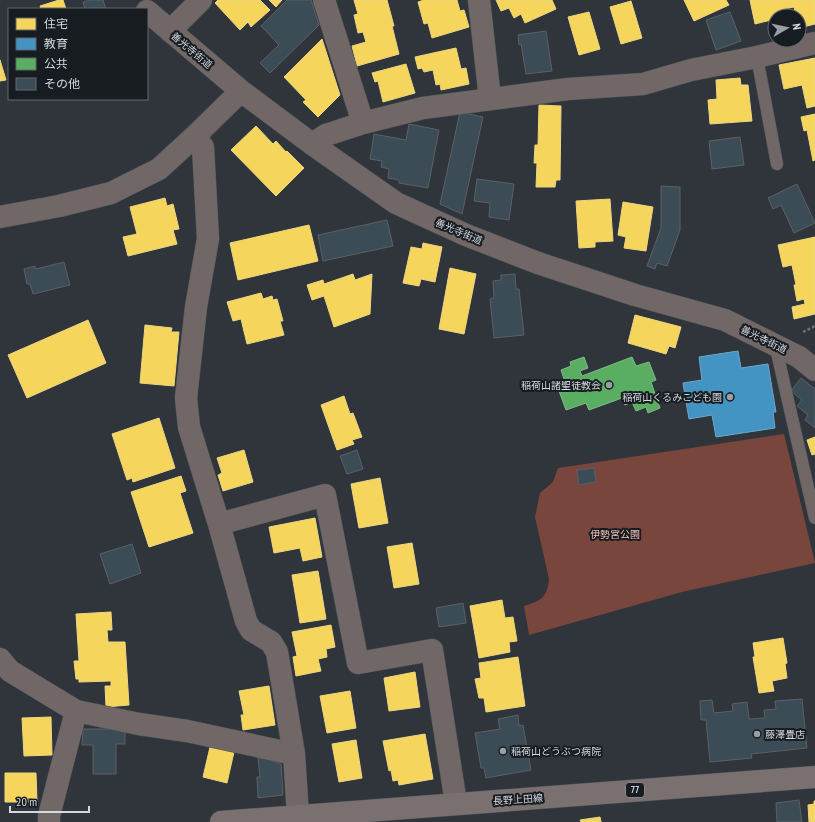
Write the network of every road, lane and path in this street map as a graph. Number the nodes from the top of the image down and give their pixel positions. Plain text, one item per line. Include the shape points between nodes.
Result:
1 (134, 0) edge
2 (201, 0) edge
3 (324, 0) edge
4 (479, 0) edge
5 (143, 8) edge
6 (148, 12) edge
7 (170, 31) junction
8 (815, 43) edge
9 (757, 58) junction
10 (241, 91) junction
11 (490, 99) junction
12 (363, 123) junction
13 (195, 136) junction
14 (312, 144) junction
15 (777, 164) dead end
16 (0, 217) edge
17 (775, 344) junction
18 (815, 370) edge
19 (815, 518) edge
20 (219, 524) junction
21 (0, 658) edge
22 (76, 711) junction
23 (294, 754) junction
24 (815, 776) edge
25 (456, 803) junction
26 (298, 816) junction
27 (245, 821) edge
28 (49, 822) edge
29 (221, 822) edge

1 - 5 street
2 - 7 street
3 - 12 street
4 - 11 street
6 - 7 street, 善光寺街道
7 - 10 street, 善光寺街道
8 - 9 street
9 - 11 street via 691,70 643,84 568,89
9 - 15 lane
10 - 13 street
10 - 14 street, 善光寺街道
11 - 12 street via 424,108
12 - 14 street via 326,135
13 - 16 street via 159,169 111,193
13 - 20 street via 203,147 208,239 196,307 186,398 189,427
14 - 17 street, 善光寺街道 via 396,203 466,235 538,263 617,289 725,320
17 - 18 street, 善光寺街道 via 799,357
17 - 19 lane
20 - 23 street via 246,621 251,630 271,642 276,652
20 - 25 street via 325,495 358,663 432,650
21 - 22 street via 10,671
22 - 23 street
22 - 28 street
23 - 26 street
24 - 25 main road, 長野上田線 / 77
25 - 26 main road, 長野上田線 / 77
26 - 27 main road, 長野上田線 / 77
27 - 29 main road, 長野上田線 / 77

